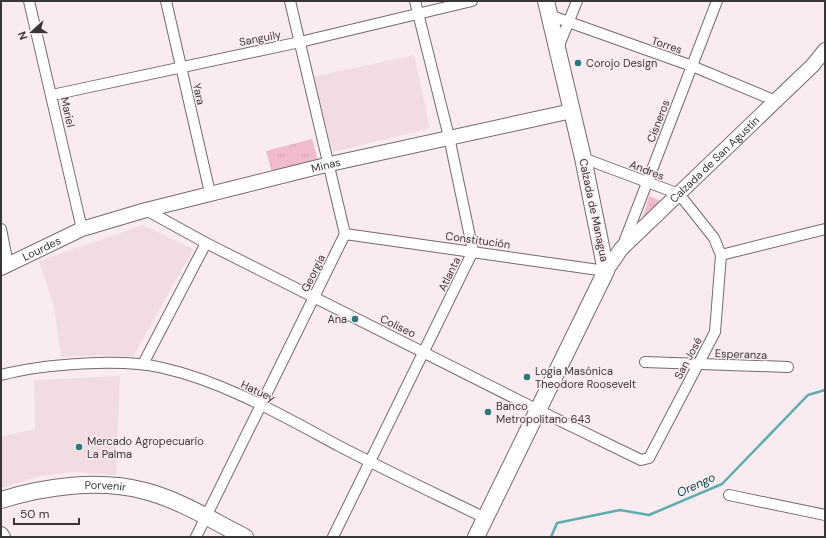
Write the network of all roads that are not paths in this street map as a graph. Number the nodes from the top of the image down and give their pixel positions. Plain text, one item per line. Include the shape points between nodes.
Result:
1 (29, 1) edge
2 (166, 1) edge
3 (290, 1) edge
4 (415, 1) edge
5 (472, 1) edge
6 (577, 1) edge
7 (717, 1) edge
8 (548, 8) edge
9 (418, 15) junction
10 (568, 23) junction
11 (300, 42) junction
12 (558, 50) junction
13 (825, 50) edge
14 (181, 66) junction
15 (692, 66) junction
16 (52, 95) junction
17 (776, 101) junction
18 (572, 111) junction
19 (449, 137) junction
20 (583, 158) junction
21 (330, 164) junction
22 (647, 182) junction
23 (210, 193) junction
24 (678, 194) junction
25 (146, 210) junction
26 (1, 229) edge
27 (82, 229) junction
28 (825, 229) edge
29 (346, 234) junction
30 (206, 243) junction
31 (621, 249) junction
32 (473, 251) junction
33 (722, 255) junction
34 (5, 266) edge
35 (606, 270) junction
36 (314, 298) junction
37 (423, 352) junction
38 (645, 362) dead end
39 (143, 364) junction
40 (698, 365) junction
41 (788, 367) dead end
42 (1, 375) edge
43 (262, 405) junction
44 (538, 410) junction
45 (641, 460) joint
46 (370, 462) junction
47 (729, 496) dead end
48 (1, 500) edge
49 (825, 515) edge
50 (206, 517) junction
51 (485, 518) junction
52 (1, 534) edge
53 (3, 537) edge
54 (196, 537) edge
55 (245, 537) edge
56 (333, 537) edge
57 (476, 537) edge

1 - 16 street, Mariel
2 - 14 street, Yara
3 - 11 street
4 - 9 street, Atlanta
5 - 9 street, Sanguily
6 - 10 street
7 - 15 street, Cisneros
8 - 10 street, Torres
8 - 12 main road, Calzada de Managua
9 - 11 street, Sanguily
9 - 19 street, Atlanta
10 - 12 street
10 - 15 street, Torres
11 - 14 street, Sanguily
11 - 21 street
12 - 18 main road, Calzada de Managua
13 - 17 street, Calzada de San Agustín via 813,66
14 - 16 street, Sanguily
14 - 23 street, Yara
15 - 17 street, Torres
15 - 22 street, Cisneros
16 - 27 street, Mariel
17 - 24 street, Calzada de San Agustín
18 - 19 street, Minas
18 - 20 main road, Calzada de Managua
19 - 21 street, Minas
19 - 32 street, Atlanta
20 - 22 street, Andres
20 - 35 main road, Calzada de Managua
21 - 23 street, Minas
21 - 29 street
22 - 24 street, Andres
22 - 31 street, Cisneros
23 - 25 street, Minas
24 - 31 street, Calzada de San Agustín
24 - 33 street, Andres via 714,238
25 - 27 street, Minas
25 - 30 street, Coliseo
26 - 34 street
27 - 34 street, Lourdes
28 - 33 street
29 - 32 street, Constitución
29 - 36 street, Georgia
30 - 36 street, Coliseo
30 - 39 street
31 - 35 street, Calzada de San Agustín
32 - 35 street, Constitución
32 - 37 street, Atlanta
33 - 40 street, San José via 715,332
35 - 44 main road, Calzada de Managua
36 - 37 street, Coliseo
36 - 43 street, Georgia
37 - 44 street, Coliseo
37 - 46 street, Atlanta
38 - 40 street, Esperanza
39 - 42 street, Hatuey via 36,368
39 - 43 street, Hatuey via 178,372
40 - 41 street, Esperanza
40 - 45 street, San José via 649,458
43 - 46 street, Hatuey
43 - 50 street, Georgia
44 - 45 street, Coliseo
44 - 51 main road, Calzada de Managua
46 - 51 street, Hatuey
46 - 56 street, Atlanta
47 - 49 street
48 - 50 main road, Porvenir via 45,489 92,485 128,488 160,496
50 - 54 street, Georgia
50 - 55 main road, Porvenir
51 - 57 main road, Calzada de Managua
52 - 53 street

